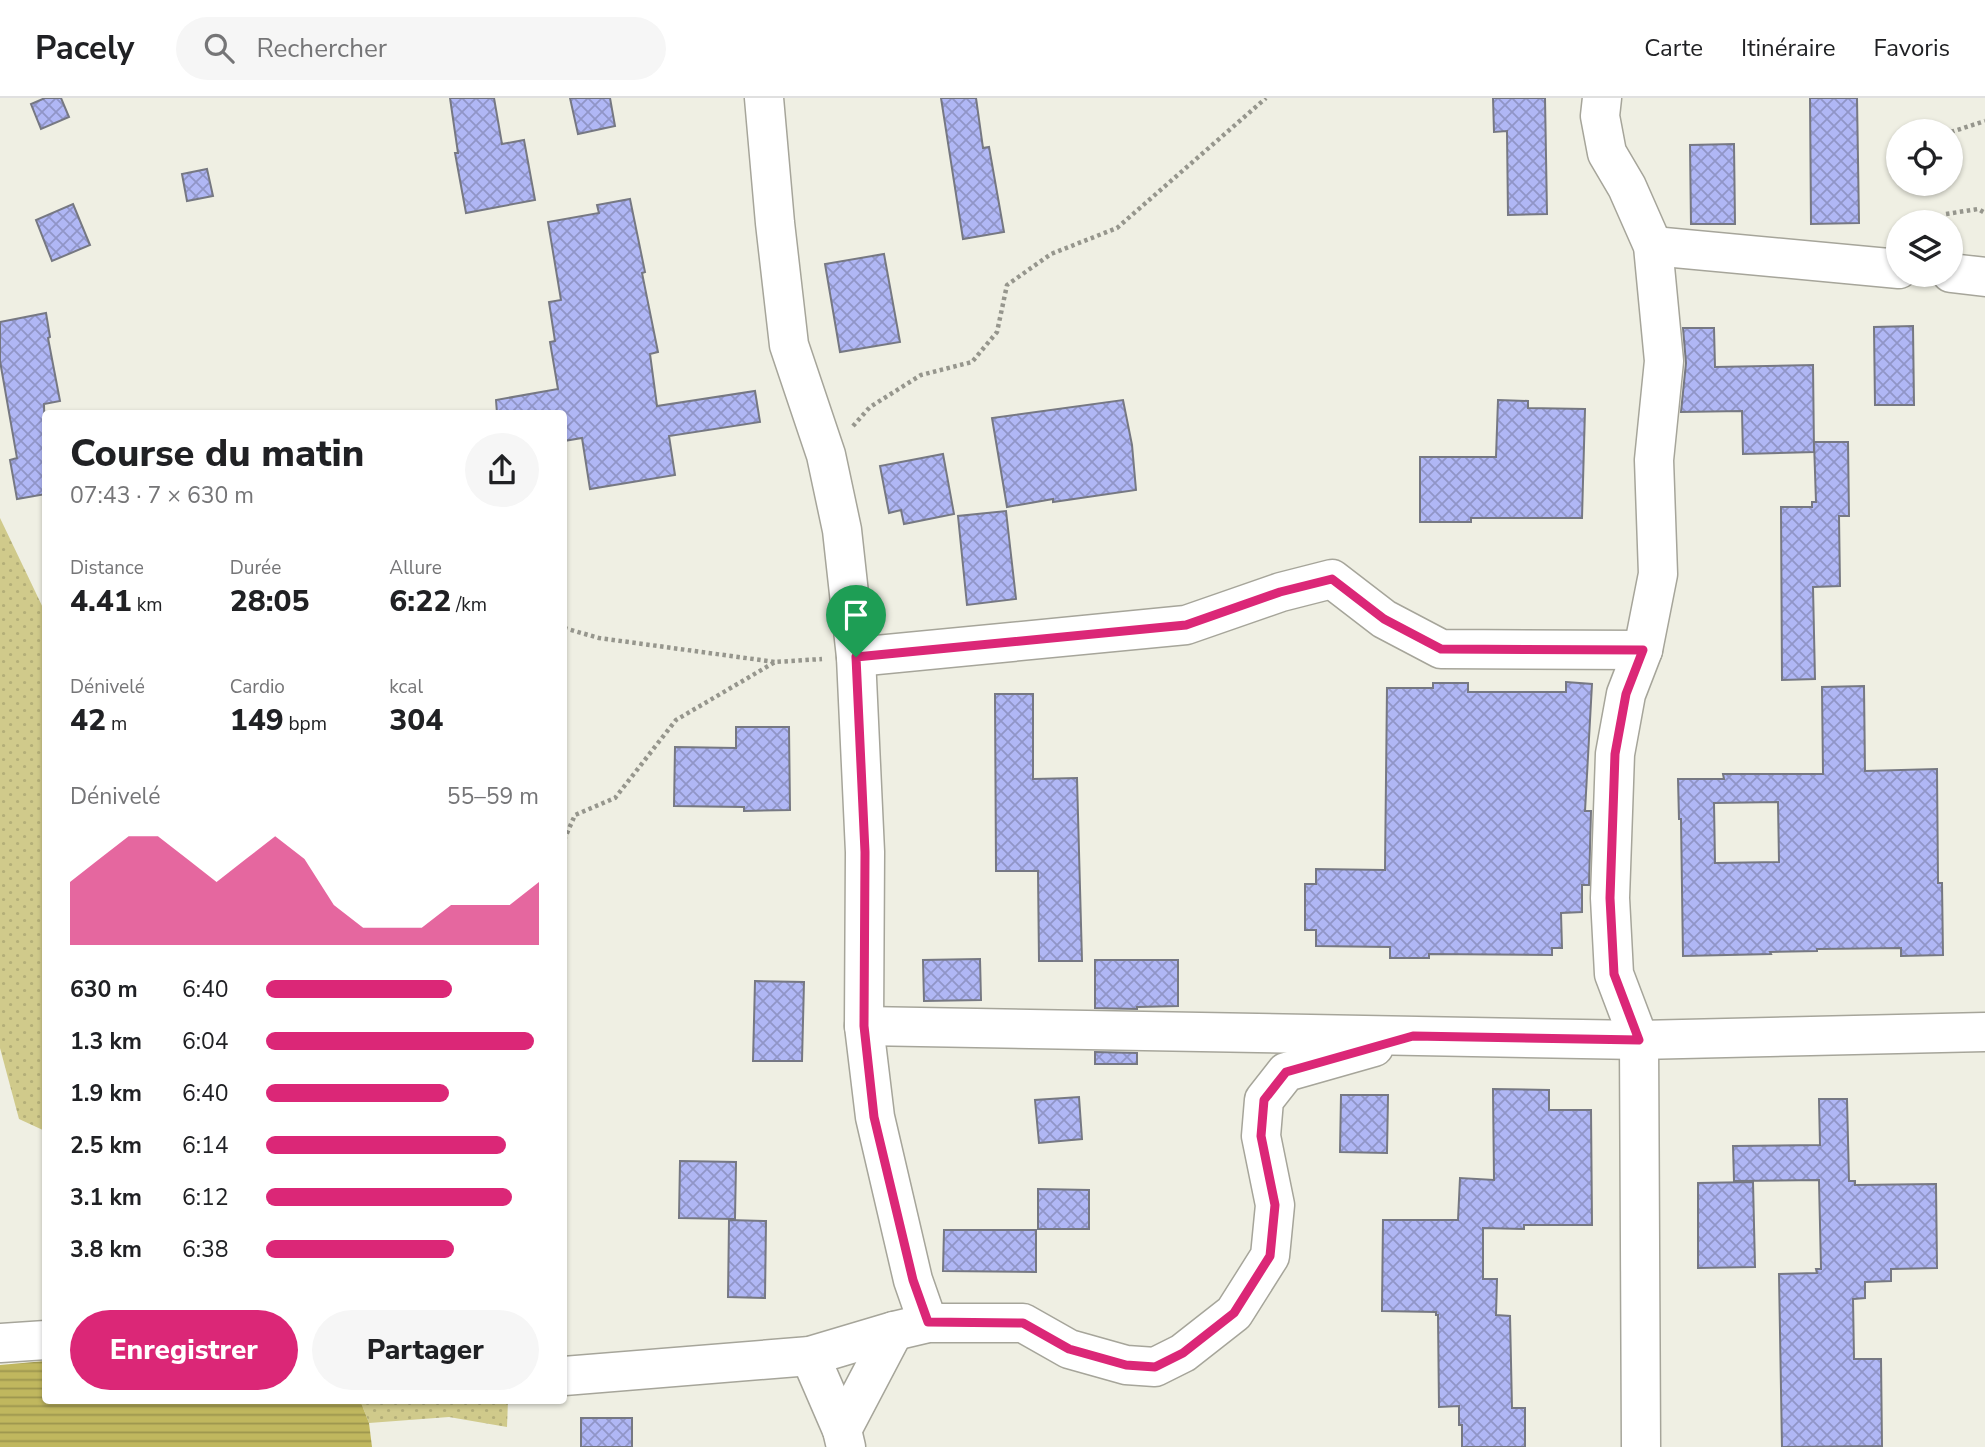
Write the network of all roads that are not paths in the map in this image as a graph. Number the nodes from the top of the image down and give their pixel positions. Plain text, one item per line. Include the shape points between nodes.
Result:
1 (764, 98) edge
2 (1602, 98) edge
3 (1653, 246) junction
4 (1886, 268) edge
5 (1963, 274) edge
6 (1985, 276) edge
7 (1643, 650) junction
8 (856, 657) junction
9 (864, 1026) junction
10 (1985, 1032) edge
11 (1413, 1036) junction
12 (1639, 1040) junction
13 (911, 1327) junction
14 (42, 1340) edge
15 (0, 1343) edge
16 (810, 1356) junction
17 (567, 1376) edge
18 (844, 1439) edge
19 (1642, 1447) edge

1 - 8 street via 789,345 826,455 842,530
2 - 3 street via 1606,153
3 - 4 street
3 - 7 street via 1664,361 1654,460 1658,574
5 - 6 street
7 - 8 street via 1441,649 1384,619 1332,579 1186,625
7 - 12 street via 1626,694 1615,754 1610,898 1614,974
8 - 9 street via 865,852
9 - 11 street
9 - 13 street via 874,1117 913,1280
10 - 12 street
11 - 12 street
11 - 13 street via 1286,1072 1264,1100 1261,1136 1275,1205 1270,1256 1234,1313 1183,1353 1155,1367 1126,1365 1069,1349 1023,1323
12 - 19 street
13 - 16 street
13 - 18 street
14 - 15 street
16 - 17 street
16 - 18 street

